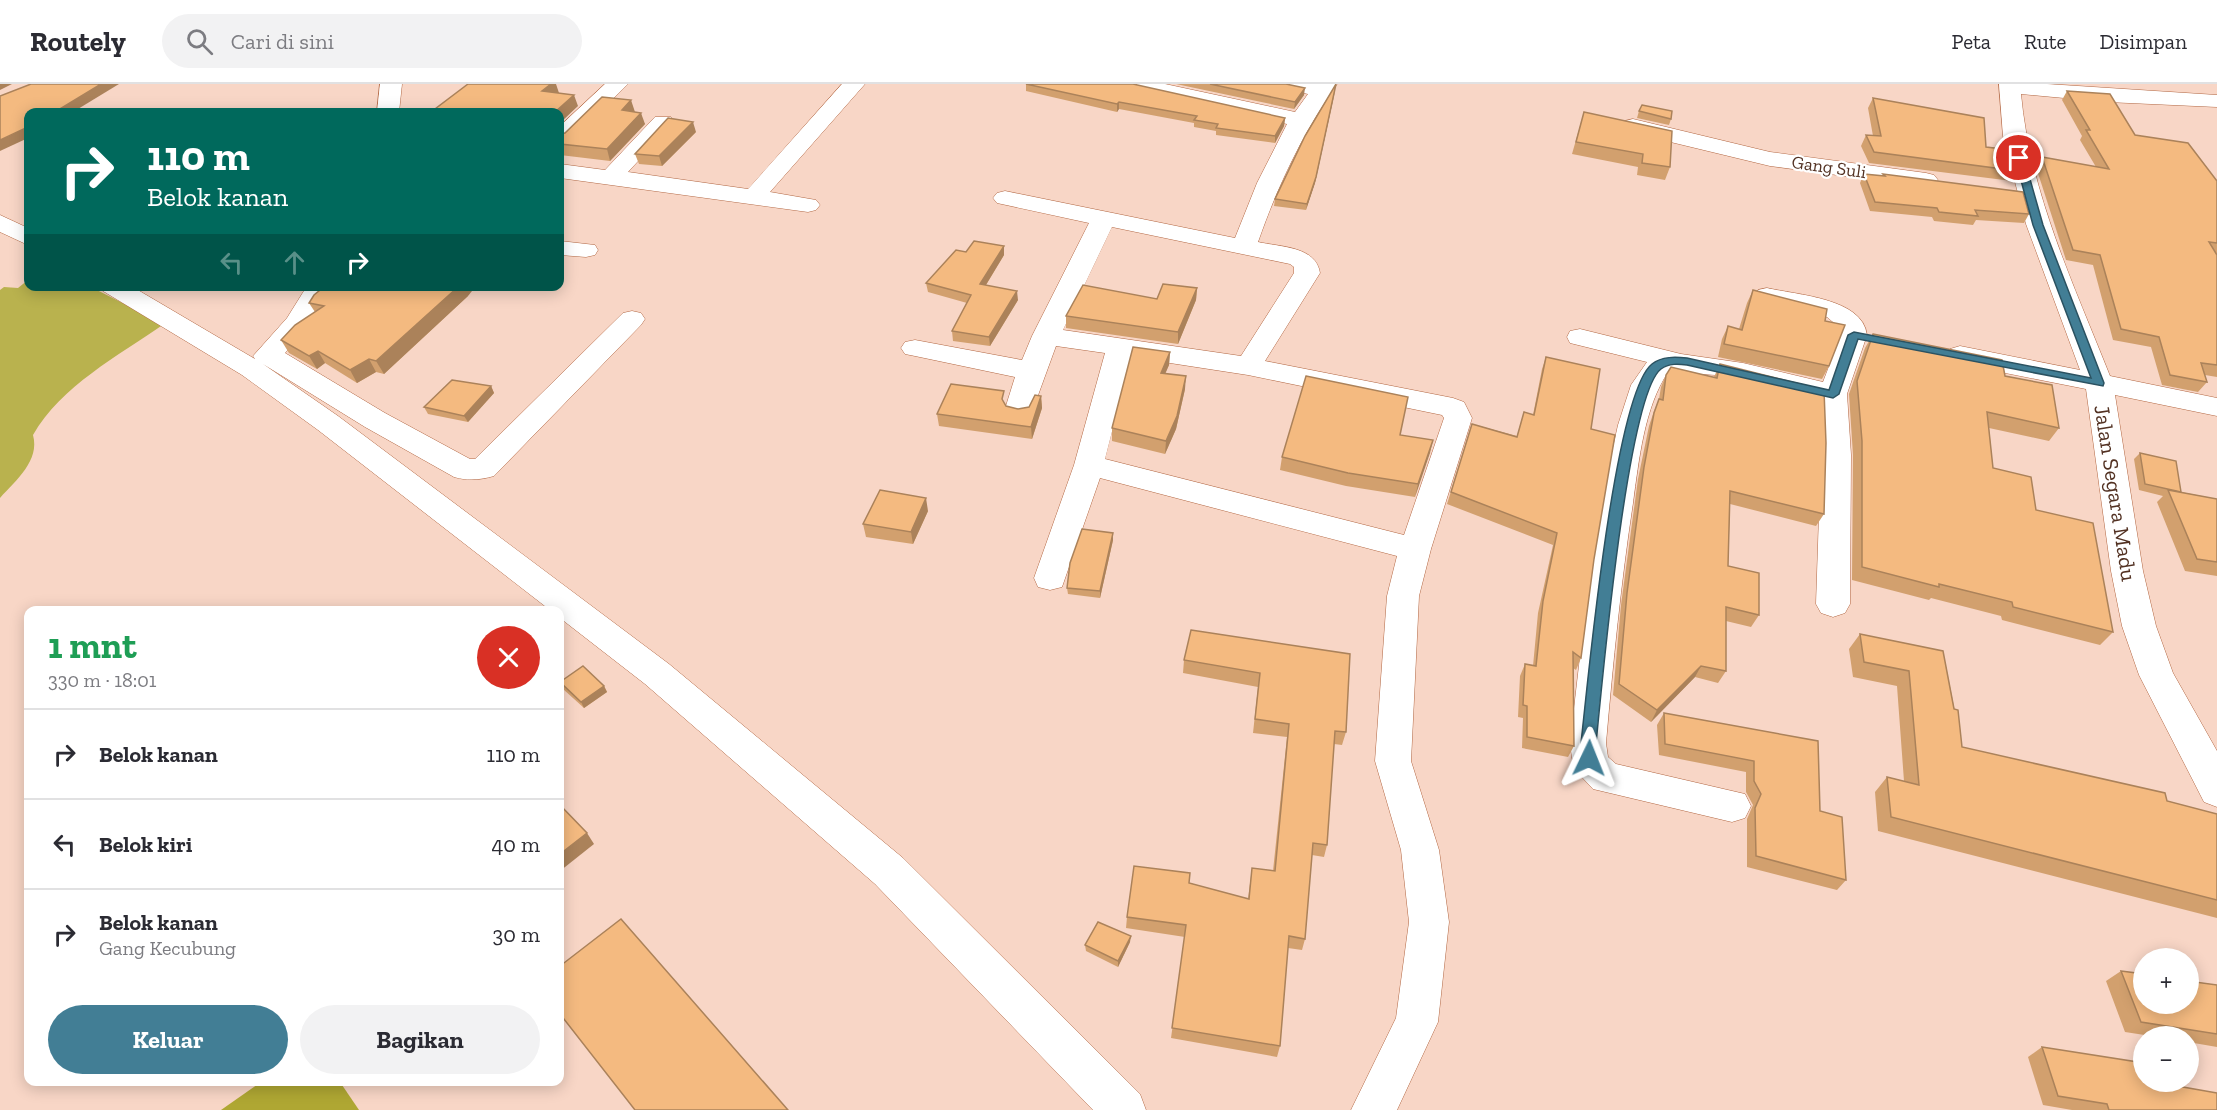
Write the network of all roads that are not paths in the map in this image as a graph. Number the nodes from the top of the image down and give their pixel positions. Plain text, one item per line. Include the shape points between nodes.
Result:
1 (391, 84) edge
2 (616, 84) edge
3 (854, 84) edge
4 (1136, 84) edge
5 (1288, 84) edge
6 (2011, 86) edge
7 (1323, 87) edge
8 (2217, 101) edge
9 (388, 108) edge
10 (1300, 120) junction
11 (663, 122) edge
12 (1632, 126) edge
13 (564, 134) edge
14 (564, 172) edge
15 (610, 178) junction
16 (1949, 183) edge
17 (754, 196) junction
18 (1005, 198) dead end
19 (808, 205) dead end
20 (1104, 218) junction
21 (0, 222) edge
22 (24, 236) edge
23 (1244, 247) junction
24 (564, 248) edge
25 (586, 250) dead end
26 (122, 291) edge
27 (317, 291) edge
28 (1767, 296) edge
29 (632, 319) dead end
30 (1045, 336) junction
31 (1580, 337) dead end
32 (1120, 347) junction
33 (915, 348) dead end
34 (1932, 350) edge
35 (1671, 360) junction
36 (261, 362) junction
37 (1248, 366) junction
38 (1031, 371) junction
39 (2099, 383) junction
40 (1833, 394) junction
41 (2217, 407) edge
42 (1019, 409) edge
43 (1089, 465) junction
44 (1415, 549) junction
45 (1050, 578) dead end
46 (1833, 604) dead end
47 (2217, 791) edge
48 (1732, 806) dead end
49 (1124, 1110) edge
50 (1373, 1110) edge

1 - 9 street
2 - 13 street
3 - 17 street
4 - 10 street
5 - 7 street
6 - 8 street via 2107,96
6 - 39 street, Jalan Segara Madu via 2018,191 2038,225
7 - 10 street
10 - 23 street via 1260,200
11 - 15 street
12 - 16 street, Gang Suli via 1770,159
14 - 15 street
15 - 17 street
17 - 19 street
18 - 20 street
20 - 23 street
20 - 30 street
21 - 22 street
23 - 37 street via 1298,258 1306,264 1306,273
24 - 25 street
26 - 36 street
27 - 36 street via 297,323
28 - 40 street via 1836,311 1865,337
29 - 36 street via 483,469 473,471
30 - 32 street
30 - 38 street
31 - 35 street
32 - 37 street
32 - 43 street
33 - 38 street
34 - 39 street
35 - 40 street
35 - 48 street via 1656,367 1641,393 1613,520 1589,758 1606,778
36 - 49 street via 338,430 657,674 889,871
37 - 44 street via 1454,409 1458,418
38 - 42 street
39 - 41 street
39 - 47 street, Jalan Segara Madu via 2139,626 2156,675
40 - 46 street
43 - 44 street
43 - 45 street
44 - 50 street via 1403,596 1393,761 1420,850 1429,922 1416,1022

